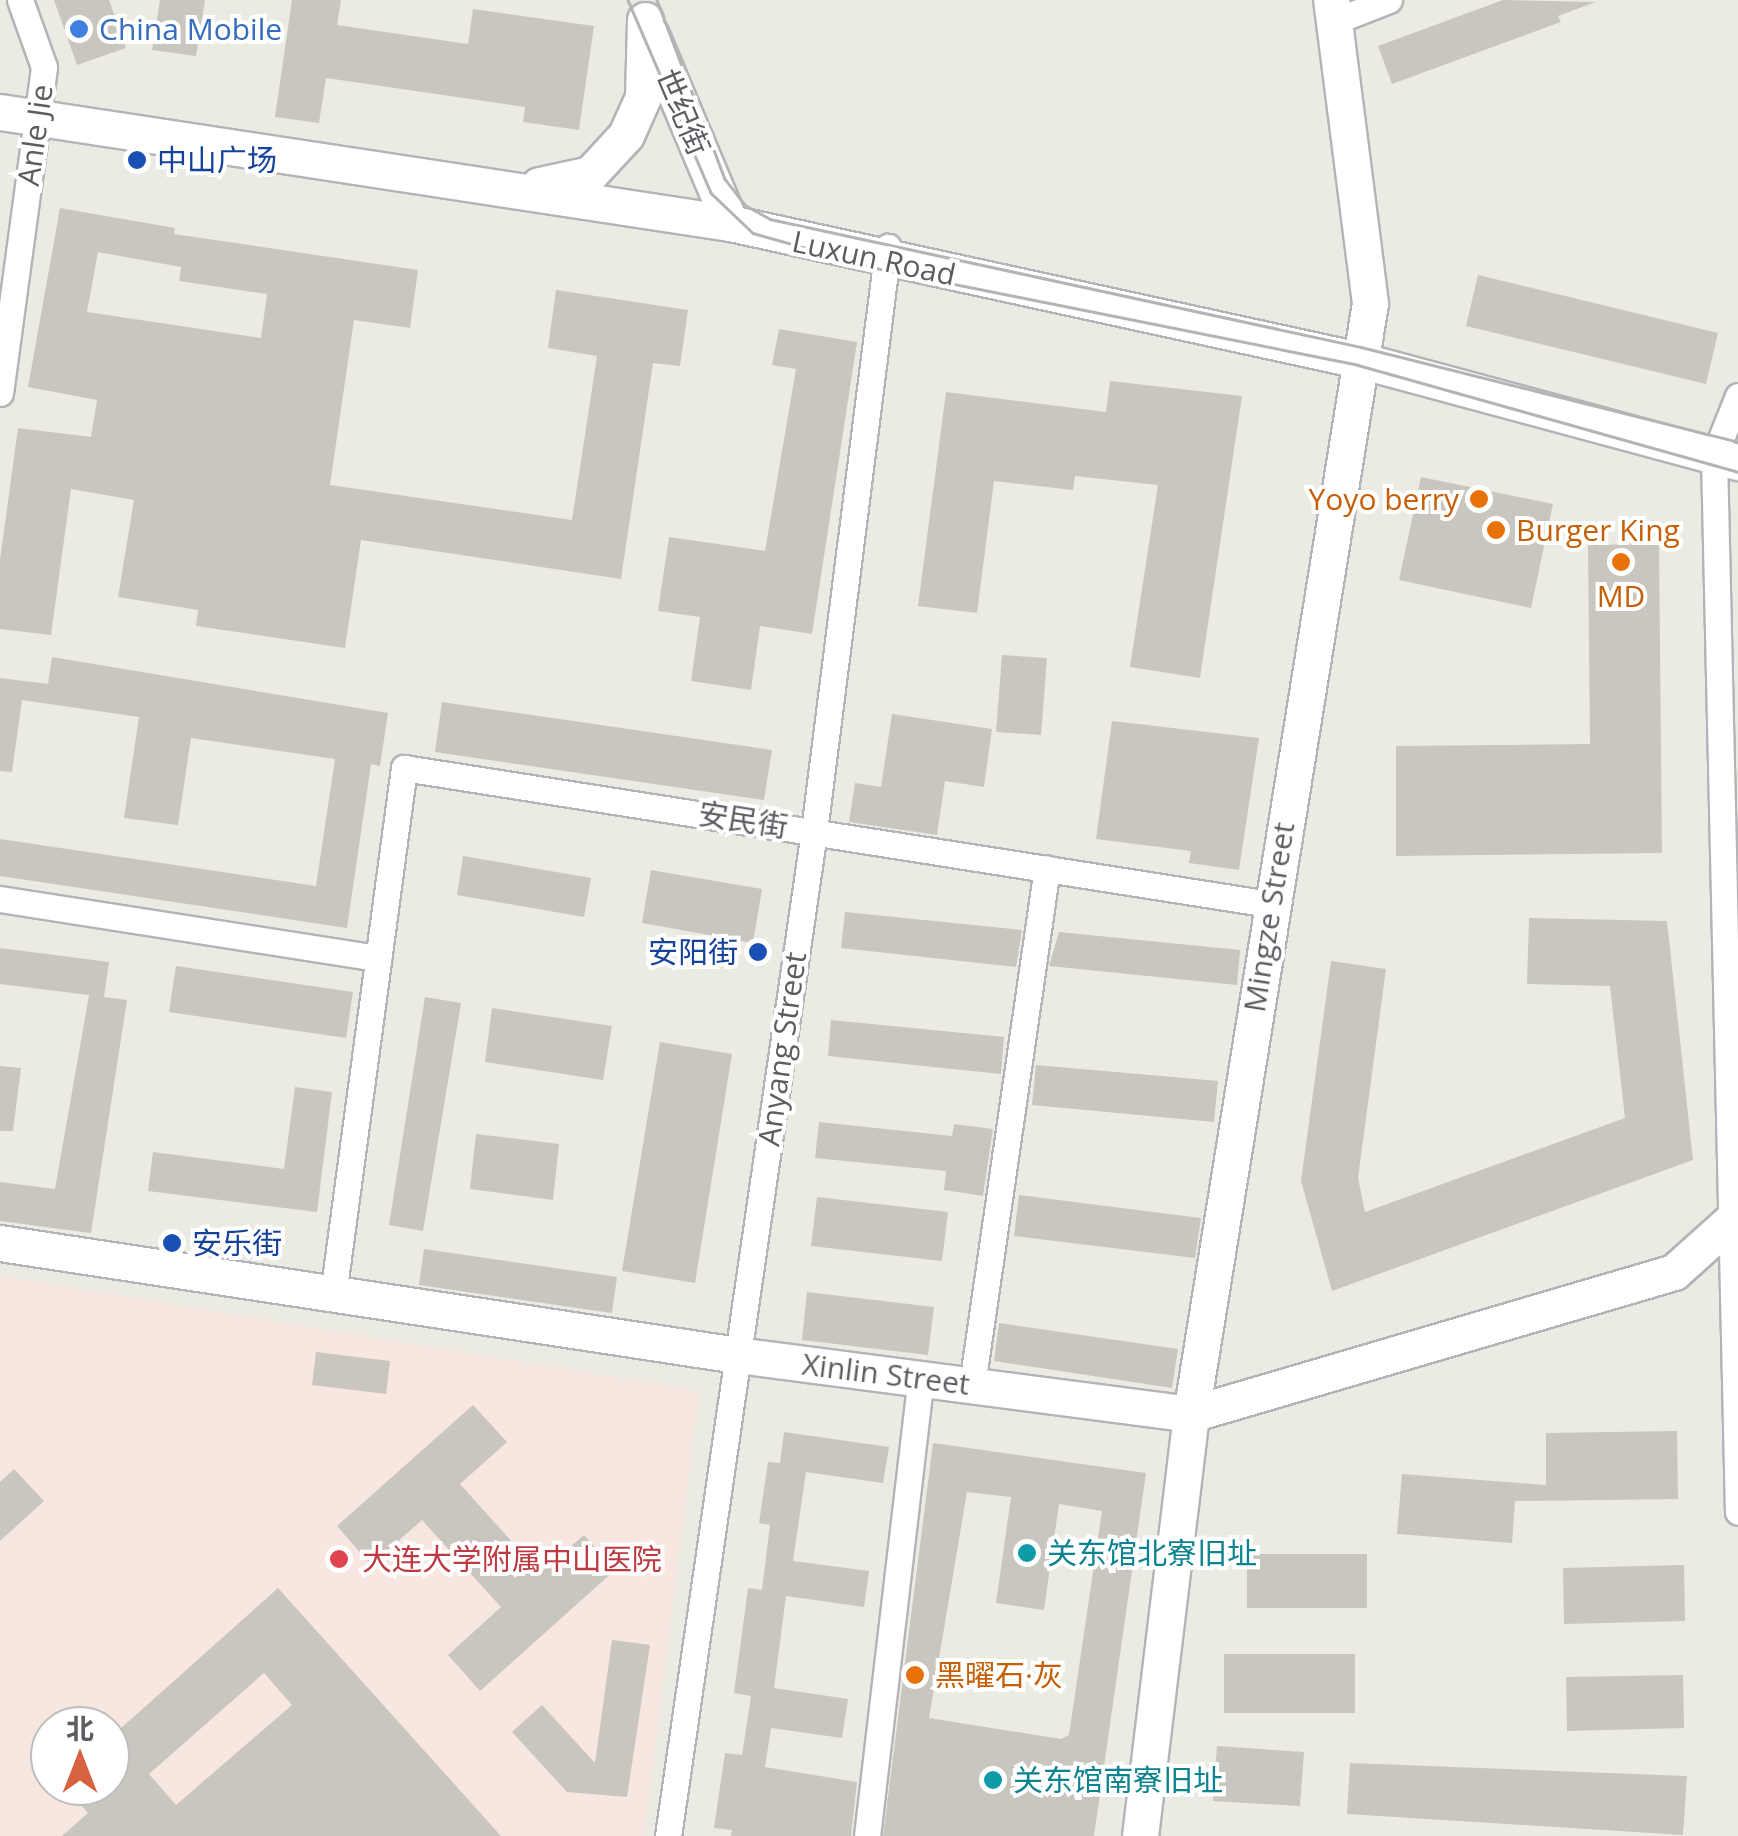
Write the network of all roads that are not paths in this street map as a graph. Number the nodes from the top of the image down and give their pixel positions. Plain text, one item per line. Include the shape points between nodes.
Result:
1 (20, 0) edge
2 (1389, 0) edge
3 (640, 10) edge
4 (1332, 10) edge
5 (0, 112) edge
6 (37, 118) junction
7 (520, 188) junction
8 (730, 223) junction
9 (887, 254) junction
10 (1359, 360) junction
11 (0, 393) edge
12 (1738, 396) edge
13 (1726, 459) edge
14 (814, 831) junction
15 (1047, 868) junction
16 (0, 899) edge
17 (1270, 904) junction
18 (378, 958) junction
19 (1735, 1221) edge
20 (0, 1242) edge
21 (333, 1295) junction
22 (737, 1355) junction
23 (921, 1379) junction
24 (972, 1385) junction
25 (1192, 1414) junction
26 (1738, 1512) edge
27 (668, 1836) edge
28 (867, 1836) edge
29 (1140, 1836) edge

1 - 6 street, Anle Jie via 44,67
2 - 4 street
3 - 7 street via 643,97 626,135 590,174
3 - 8 street, 世纪街
4 - 10 street, Mingze Street via 1370,303
5 - 6 street, Luxun Road
6 - 7 street, Luxun Road
6 - 11 street, Anle Jie
7 - 8 street, Luxun Road
8 - 9 street, Luxun Road
9 - 10 street, Luxun Road
9 - 14 street, Anyang Street
10 - 13 street, Luxun Road
10 - 17 street, Mingze Street
12 - 13 street
13 - 19 street
14 - 15 street, 安民街
14 - 18 street, 安民街 via 404,768
14 - 22 street, Anyang Street
15 - 17 street, 安民街
15 - 24 street
16 - 18 street
17 - 25 street, Mingze Street
18 - 21 street, 安民街
19 - 25 street, Xinlin Street via 1674,1272
19 - 26 street
20 - 21 street, Xinlin Street
21 - 22 street, Xinlin Street
22 - 23 street, Xinlin Street
22 - 27 street, Anyang Street
23 - 24 street, Xinlin Street
23 - 28 street
24 - 25 street, Xinlin Street
25 - 29 street, Mingze Street

